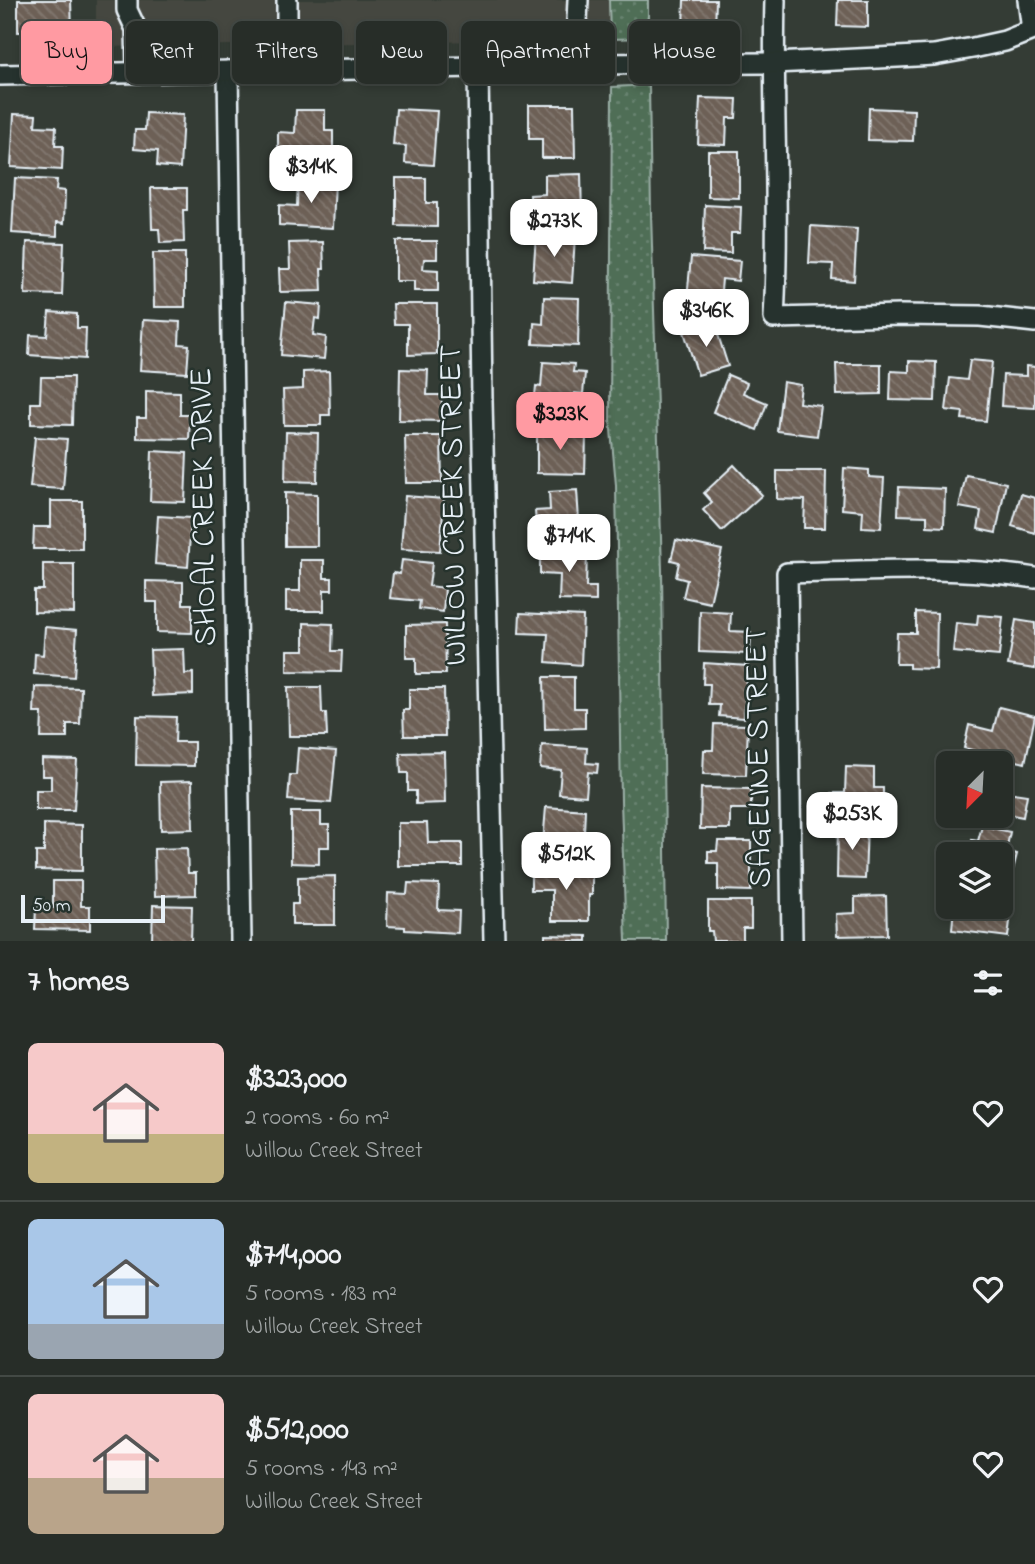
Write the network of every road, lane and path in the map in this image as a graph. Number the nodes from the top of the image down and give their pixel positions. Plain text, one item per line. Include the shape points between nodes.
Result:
1 (127, 0) edge
2 (287, 0) edge
3 (578, 0) edge
4 (775, 0) edge
5 (1028, 0) edge
6 (132, 21) edge
7 (287, 21) edge
8 (577, 21) edge
9 (1034, 29) edge
10 (774, 63) junction
11 (615, 64) edge
12 (461, 67) edge
13 (342, 69) edge
14 (218, 71) edge
15 (229, 71) junction
16 (232, 71) edge
17 (126, 72) edge
18 (0, 75) edge
19 (478, 84) edge
20 (1035, 322) edge
21 (1035, 578) edge
22 (241, 941) edge
23 (494, 941) edge
24 (792, 941) edge

1 - 6 street
2 - 7 street
3 - 8 street
4 - 10 street
5 - 9 street
9 - 10 street via 1005,41 934,55
10 - 11 street
10 - 20 street via 774,318 980,316
12 - 13 street
14 - 15 street
15 - 16 street
15 - 22 street, SHOAL CREEK DRIVE
17 - 18 street
19 - 23 street, WILLOW CREEK STREET
21 - 24 street, SAGELINE STREET via 936,569 787,573

